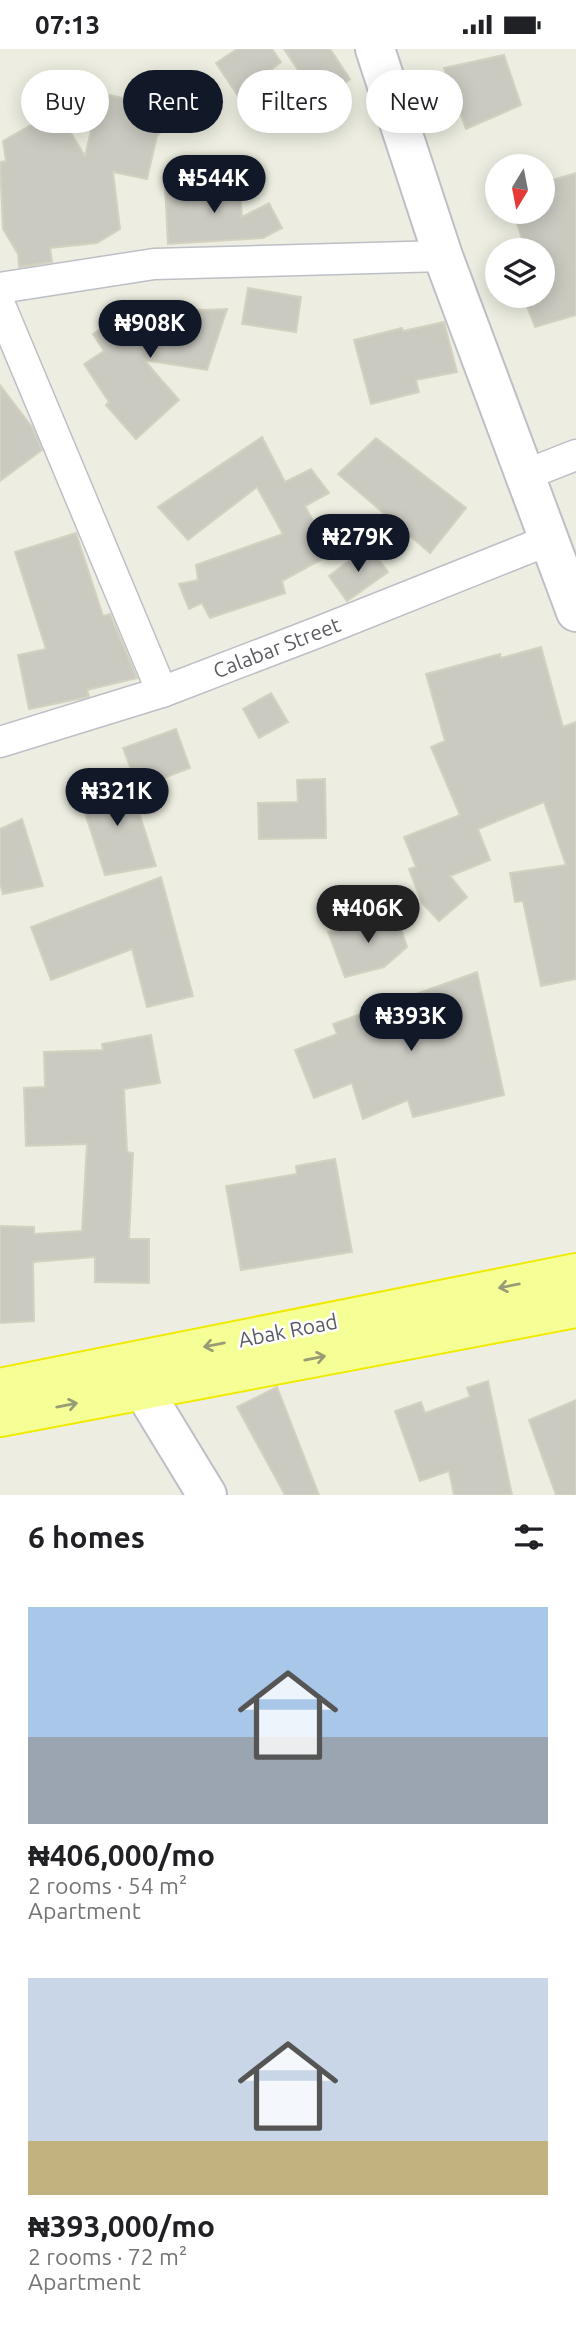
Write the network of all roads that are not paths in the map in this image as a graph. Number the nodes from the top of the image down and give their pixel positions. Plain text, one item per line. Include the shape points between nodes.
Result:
1 (375, 49) edge
2 (443, 256) junction
3 (0, 288) edge
4 (0, 305) edge
5 (576, 455) edge
6 (525, 475) junction
7 (549, 540) junction
8 (576, 613) edge
9 (162, 692) junction
10 (0, 742) edge
11 (576, 1273) edge
12 (576, 1308) edge
13 (0, 1388) edge
14 (143, 1390) junction
15 (0, 1417) edge
16 (207, 1495) edge

1 - 2 street
2 - 3 street via 154,264
2 - 6 street
4 - 9 street
5 - 6 street
6 - 7 street
7 - 8 street
7 - 9 street, Calabar Street
9 - 10 street, Calabar Street
11 -> 13 highway, Abak Road
14 -> 12 highway, Abak Road
15 -> 14 highway, Abak Road
14 - 16 street

